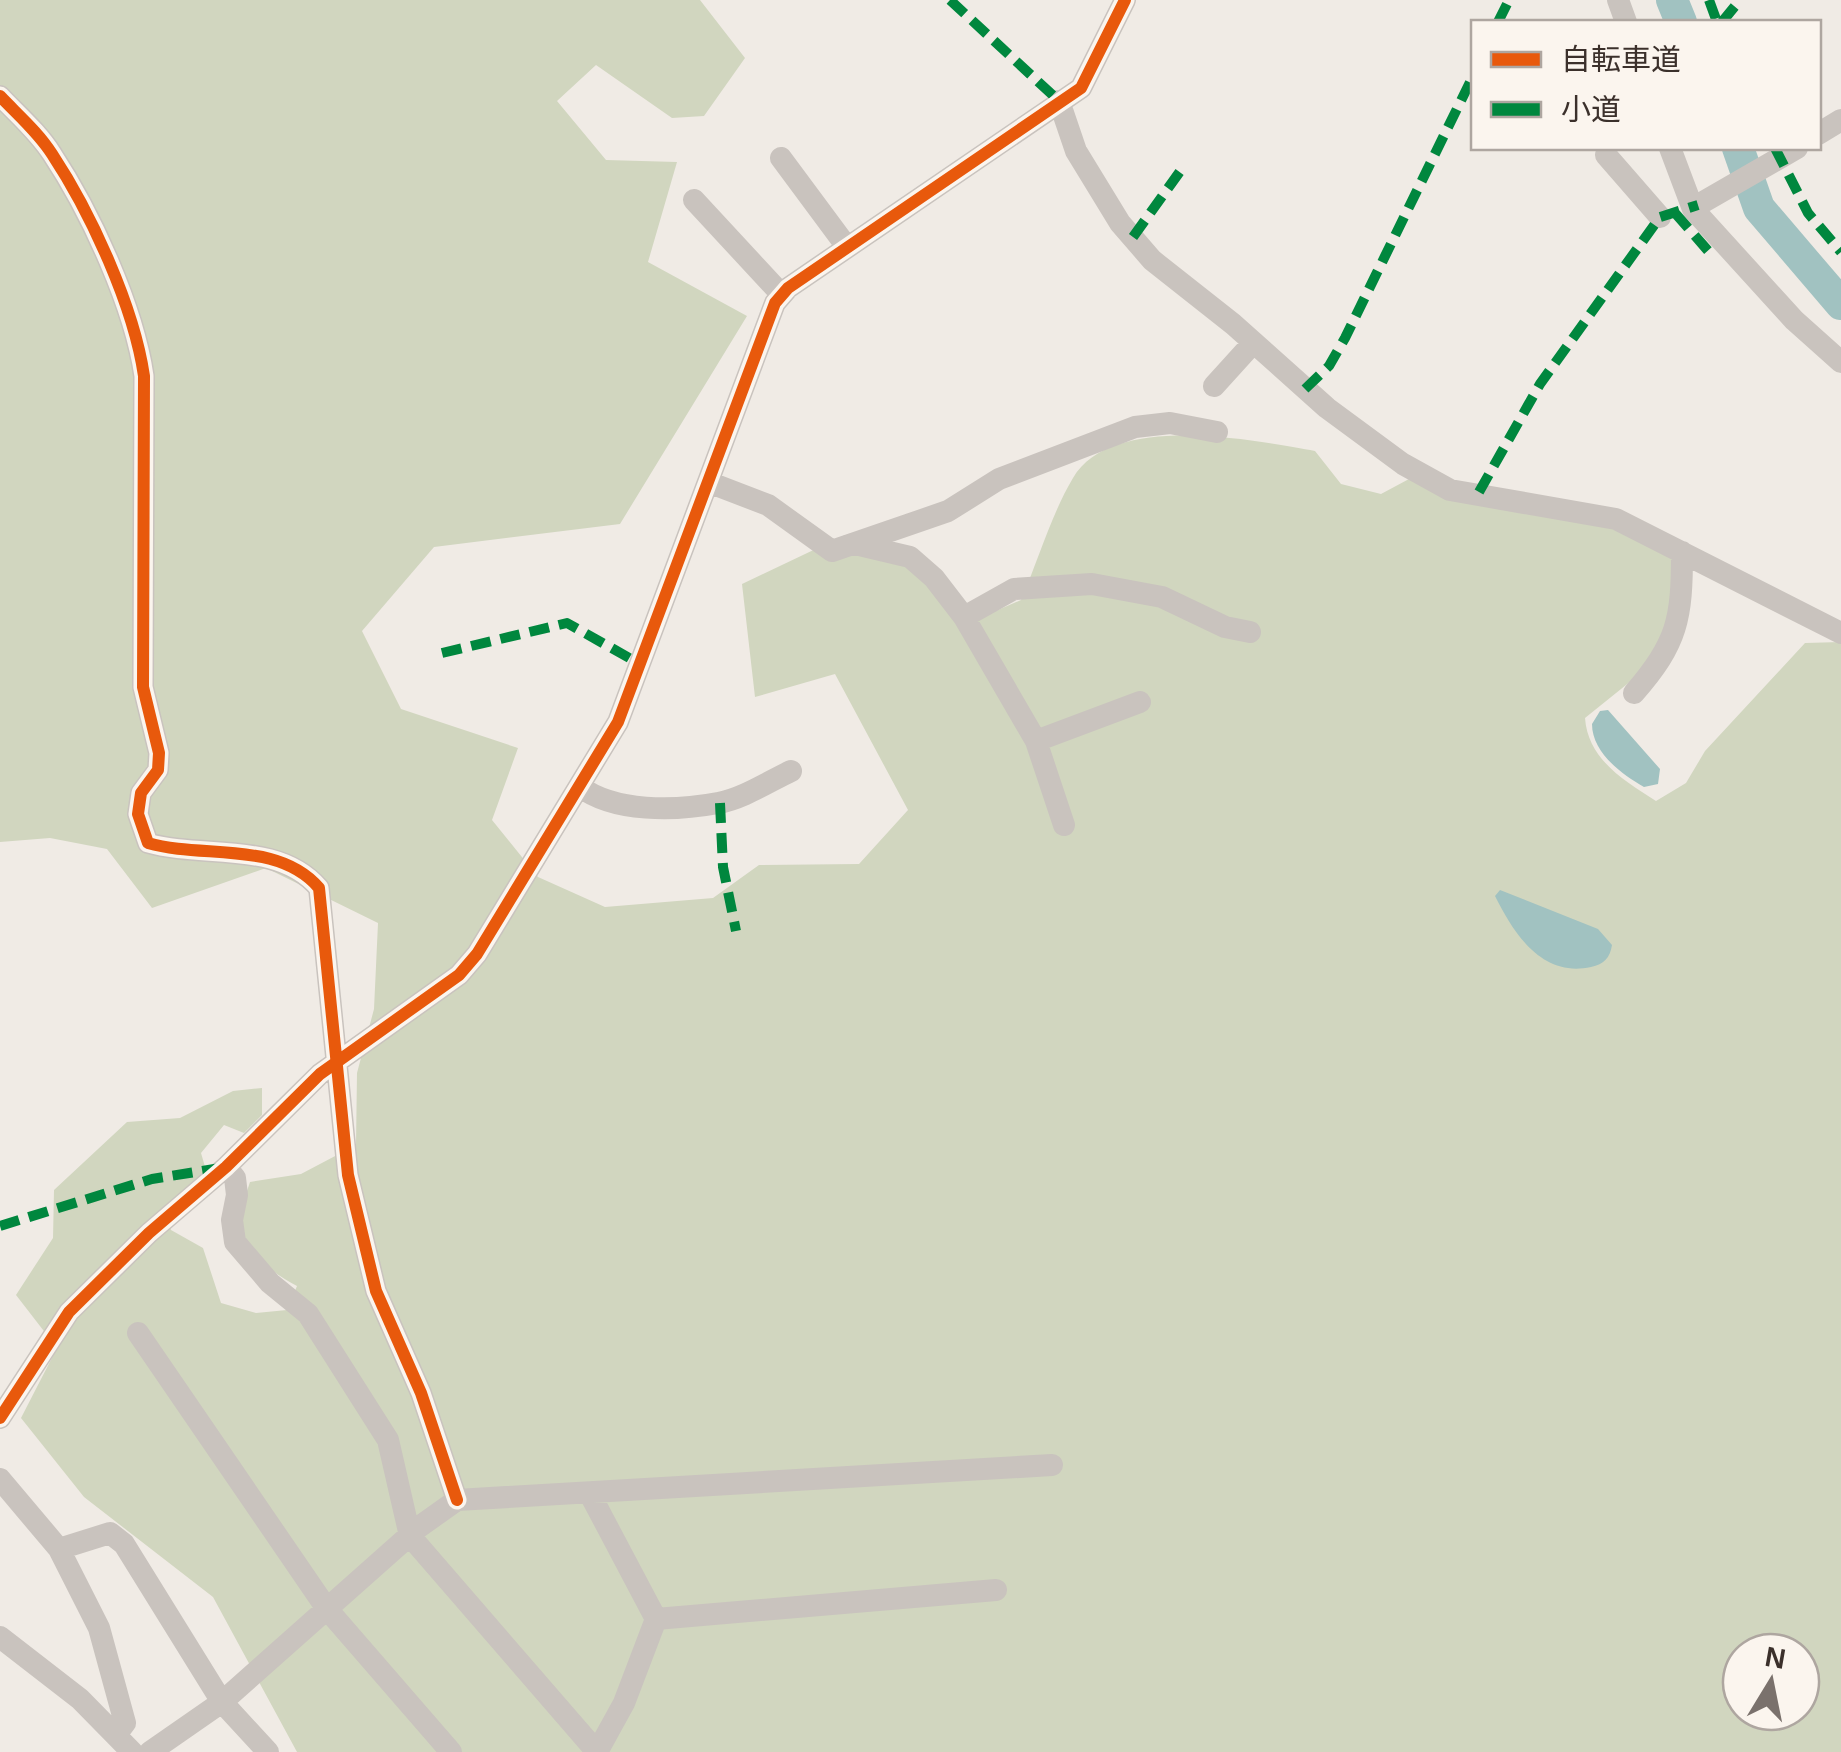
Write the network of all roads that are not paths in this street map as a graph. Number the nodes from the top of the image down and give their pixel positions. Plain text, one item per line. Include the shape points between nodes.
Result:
1 (1125, 0) edge
2 (0, 96) edge
3 (1060, 101) junction
4 (1671, 150) edge
5 (1793, 150) edge
6 (1606, 155) dead end
7 (781, 158) dead end
8 (694, 200) dead end
9 (1698, 205) dead end
10 (1660, 217) dead end
11 (847, 246) junction
12 (782, 294) junction
13 (1253, 343) junction
14 (1841, 362) edge
15 (1214, 386) dead end
16 (1218, 432) dead end
17 (708, 482) junction
18 (855, 544) junction
19 (1682, 552) junction
20 (964, 618) junction
21 (1250, 632) dead end
22 (1841, 633) edge
23 (1634, 692) dead end
24 (1140, 702) dead end
25 (1036, 741) junction
26 (791, 772) dead end
27 (580, 786) junction
28 (1064, 825) dead end
29 (337, 1060) junction
30 (226, 1166) junction
31 (138, 1332) dead end
32 (0, 1418) edge
33 (1052, 1465) dead end
34 (0, 1479) edge
35 (591, 1496) junction
36 (457, 1500) junction
37 (410, 1536) junction
38 (59, 1549) junction
39 (996, 1590) dead end
40 (327, 1609) junction
41 (656, 1619) junction
42 (0, 1637) edge
43 (222, 1702) junction
44 (124, 1743) edge
45 (150, 1752) edge
46 (268, 1752) edge
47 (451, 1752) edge

1 - 3 street via 1081,88
2 - 29 street via 54,156 139,341 143,687 159,753 138,814 148,843 265,858 294,867 319,888
3 - 11 street
3 - 13 street via 1076,151 1120,223 1152,260
4 - 14 street via 1693,209
5 - 9 street
6 - 10 street
7 - 11 street
8 - 12 street
11 - 12 street
12 - 17 street
13 - 15 street
13 - 19 street via 1326,408 1450,490 1616,519
16 - 18 street via 1170,423 1121,432 999,479 948,511
17 - 18 street via 768,505 822,548
17 - 27 street via 625,708
18 - 20 street via 910,557
19 - 22 street
19 - 23 street via 1676,628 1666,657
20 - 21 street via 1014,590 1092,584 1162,597
20 - 25 street
24 - 25 street
25 - 28 street
26 - 27 street via 720,803 643,807 609,801
27 - 29 street via 459,975
29 - 30 street
29 - 36 street via 348,1174 376,1291 422,1393
30 - 32 street via 69,1312
30 - 37 street via 238,1195 235,1242 308,1314 388,1440
31 - 40 street
33 - 35 street
34 - 38 street
35 - 36 street
35 - 41 street
36 - 37 street
37 - 40 street
37 - 41 street via 597,1752
38 - 43 street via 110,1533 124,1544
38 - 44 street via 99,1628
39 - 41 street
40 - 43 street
40 - 47 street
42 - 44 street
43 - 45 street
43 - 46 street

